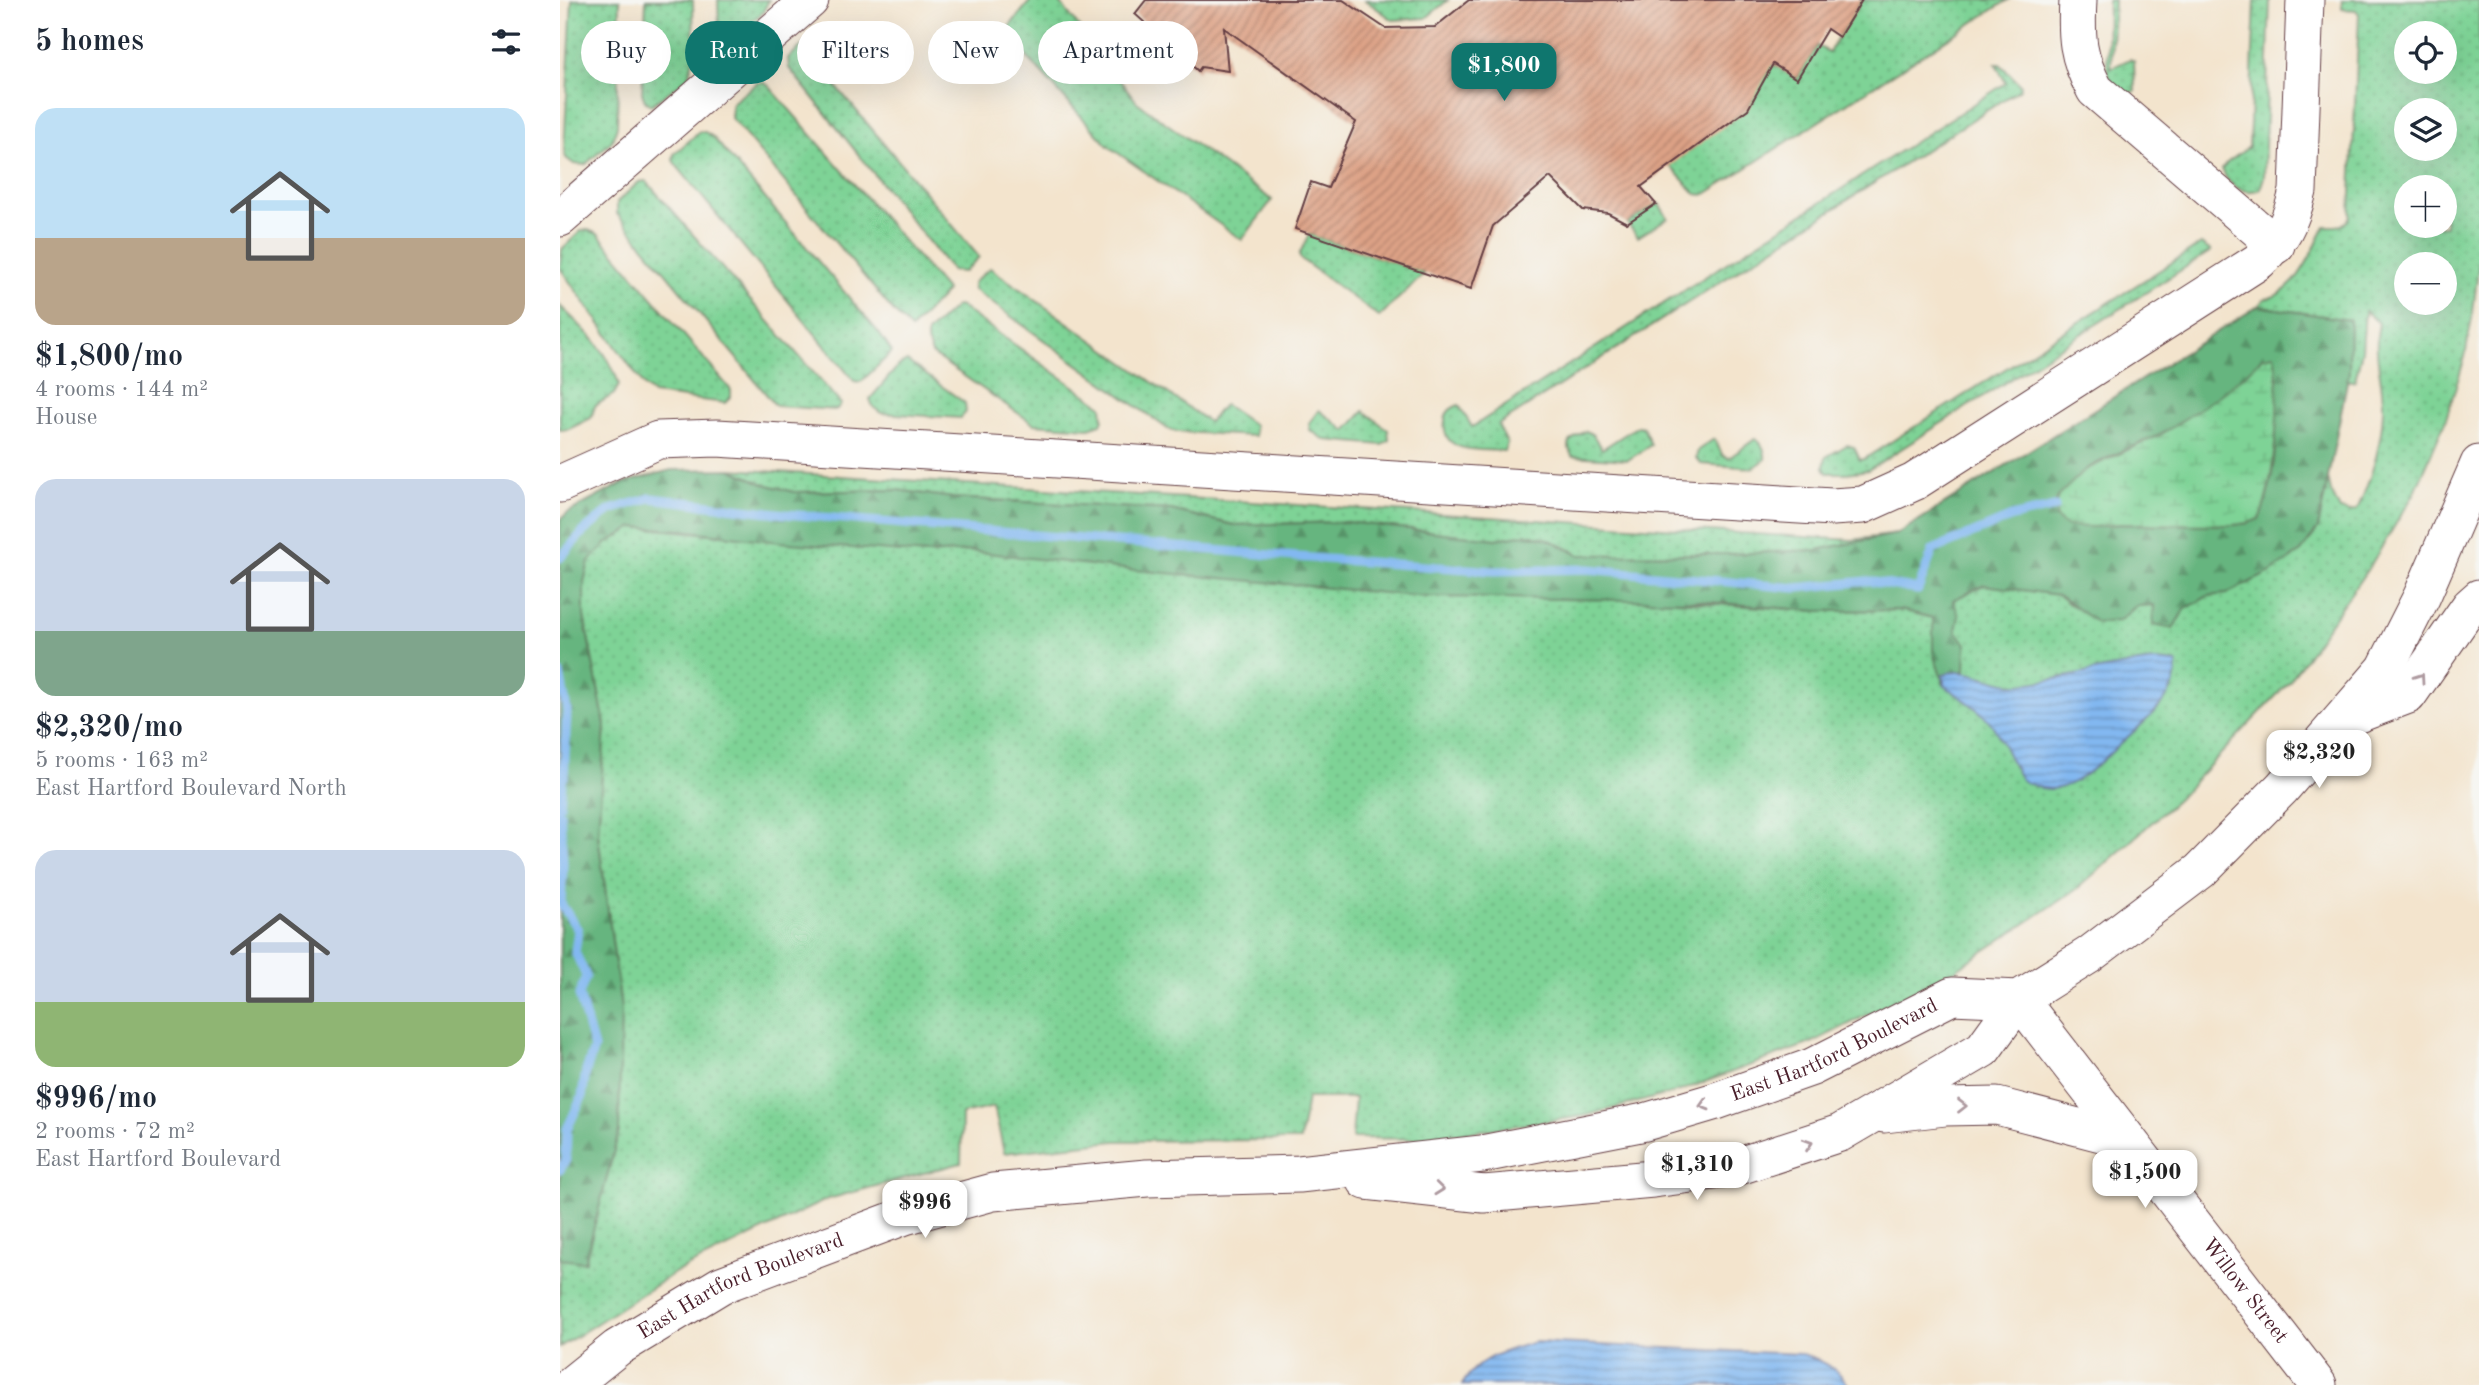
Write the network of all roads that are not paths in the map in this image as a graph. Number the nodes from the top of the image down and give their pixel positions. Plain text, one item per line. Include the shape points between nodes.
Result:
1 (810, 0) edge
2 (2305, 0) edge
3 (2077, 14) edge
4 (560, 218) edge
5 (2276, 245) junction
6 (2479, 464) edge
7 (560, 484) edge
8 (2479, 598) edge
9 (2340, 721) junction
10 (2019, 999) junction
11 (1870, 1116) junction
12 (2128, 1140) junction
13 (1298, 1174) junction
14 (571, 1385) edge
15 (2318, 1385) edge

1 - 4 street
2 - 5 street via 2298,191 2291,220
3 - 5 street via 2080,58 2095,90
5 - 7 street via 2259,261 1914,482 1863,505 1777,504 718,438 658,440
6 - 9 street via 2385,669
9 -> 8 street via 2408,695
9 - 10 street via 2200,871 2089,955
10 - 11 street, East Hartford Boulevard via 1983,1049
10 - 12 street, Willow Street
10 -> 13 street, East Hartford Boulevard via 1952,996 1812,1067 1645,1122 1482,1154
11 -> 12 street via 1997,1106
13 -> 11 street, East Hartford Boulevard via 1484,1194 1653,1179 1730,1169 1840,1133
12 - 15 street, Willow Street
13 - 14 street, East Hartford Boulevard via 1147,1178 993,1192 905,1216 721,1285 617,1348

